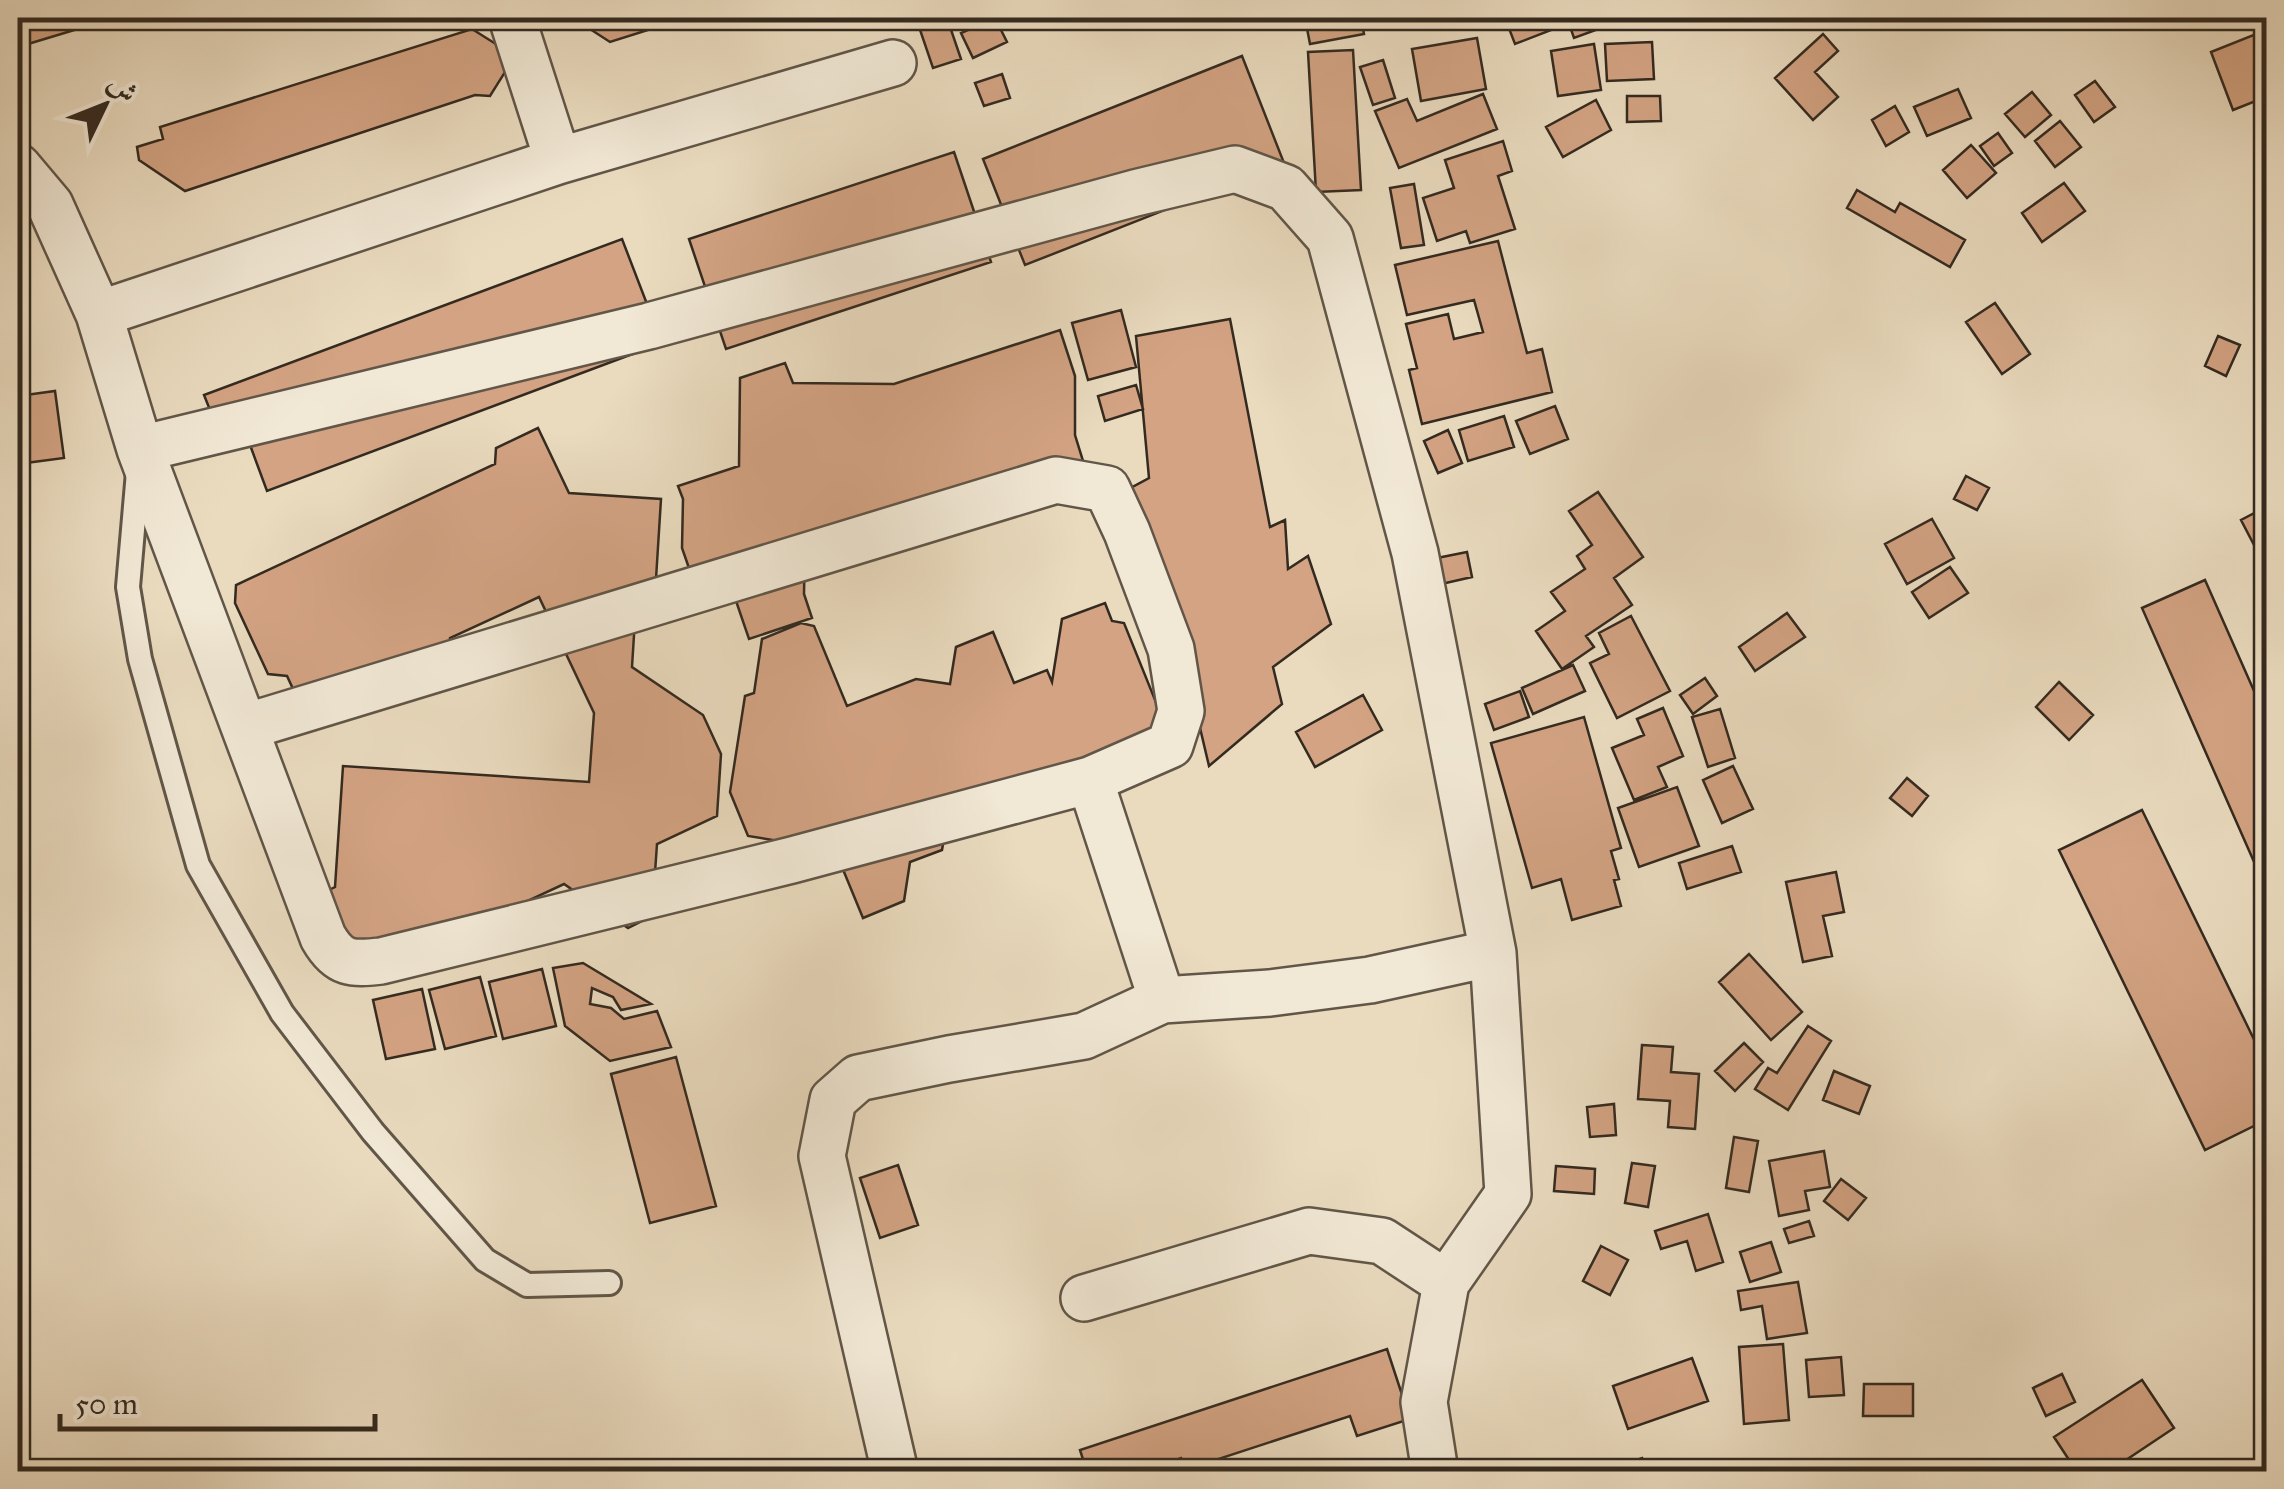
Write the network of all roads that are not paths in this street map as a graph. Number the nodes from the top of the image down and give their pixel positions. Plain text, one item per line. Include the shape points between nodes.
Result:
1 (512, 18) edge
2 (893, 63) dead end
3 (558, 162) junction
4 (18, 167) edge
5 (99, 314) junction
6 (140, 448) junction
7 (245, 727) junction
8 (1090, 780) junction
9 (1493, 953) junction
10 (1162, 1000) junction
11 (608, 1282) dead end
12 (1446, 1283) junction
13 (1084, 1298) dead end
14 (895, 1472) edge
15 (1435, 1472) edge

1 - 3 street
2 - 3 street
3 - 5 street
4 - 5 street via 50,205
5 - 6 street
6 - 7 street
6 - 9 street via 648,326 1235,170 1286,188 1330,238 1415,553
6 - 11 lane via 128,587 140,659 198,866 282,1013 373,1132 485,1260 526,1285
7 - 8 street via 323,937 332,953 355,964 792,860
7 - 8 street via 1056,480 1107,489 1171,649 1181,711 1170,745
8 - 10 street
9 - 10 street via 1370,980
9 - 12 street via 1508,1194
10 - 14 street via 1084,1036 858,1078 832,1100 822,1156
12 - 13 street via 1382,1241 1309,1232
12 - 15 street via 1424,1402

